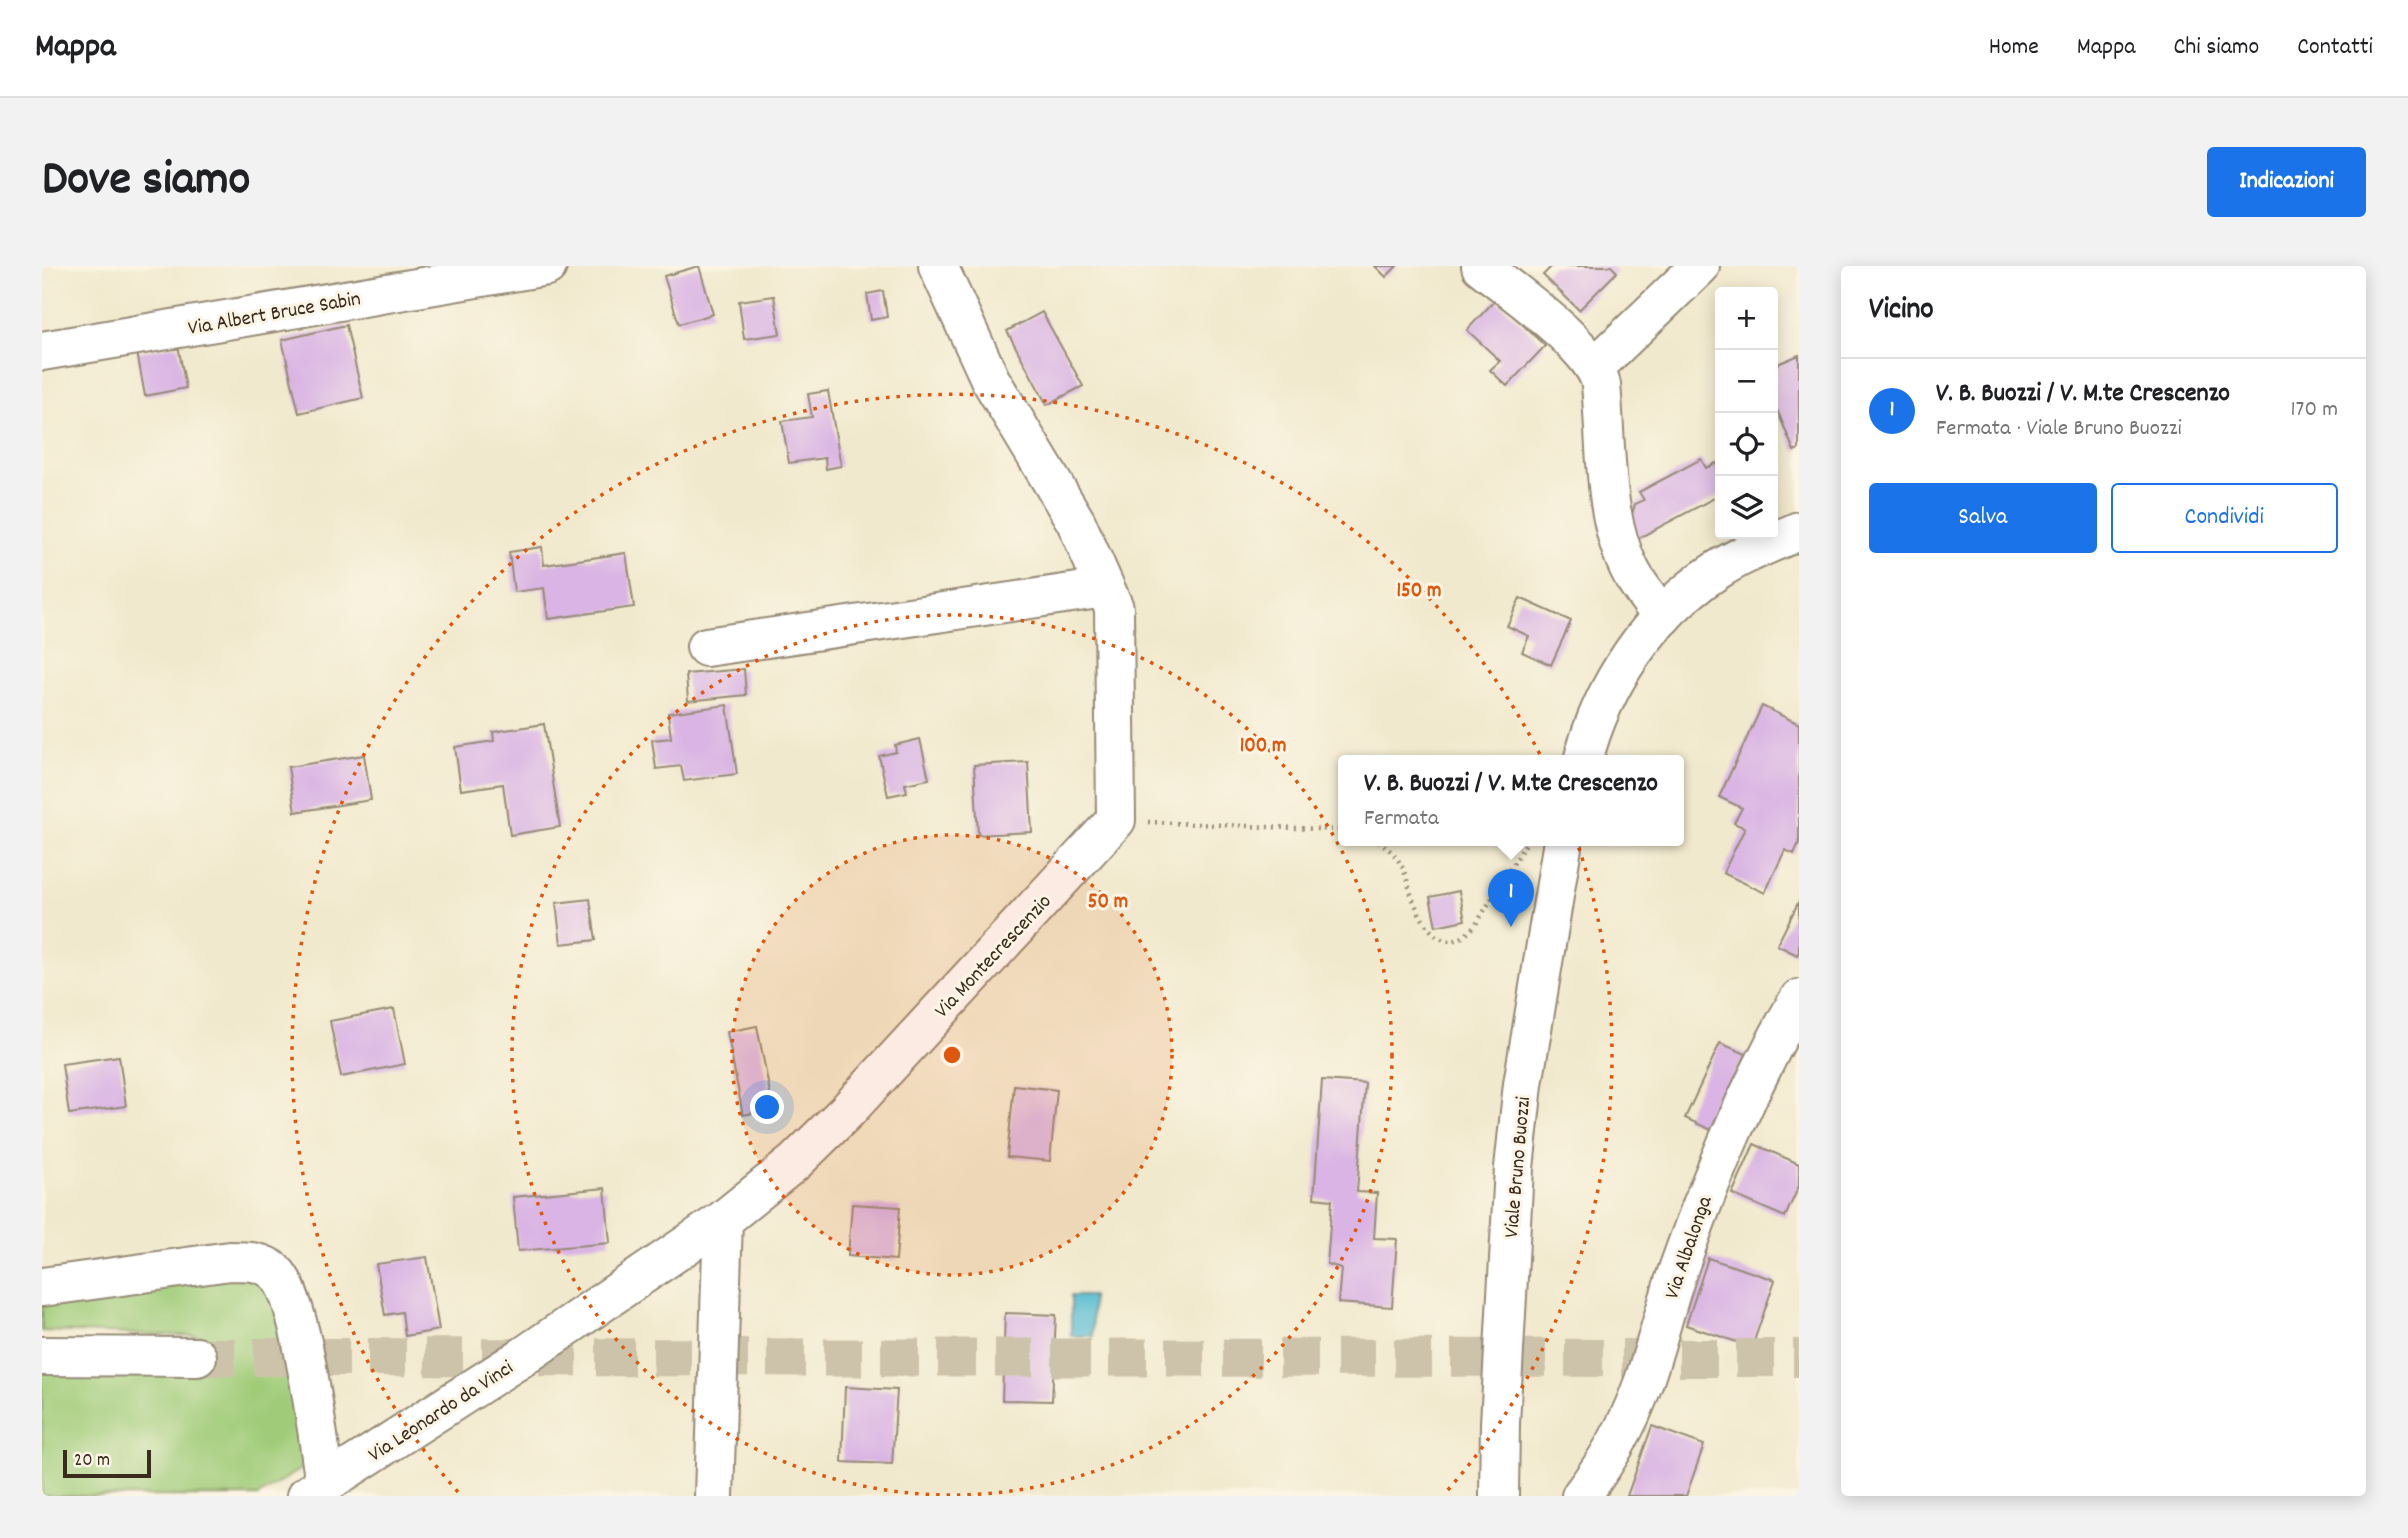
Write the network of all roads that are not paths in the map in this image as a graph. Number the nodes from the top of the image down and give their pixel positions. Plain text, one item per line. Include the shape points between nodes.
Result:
1 (547, 266) edge
2 (938, 266) edge
3 (1481, 266) edge
4 (1700, 266) edge
5 (42, 351) edge
6 (1595, 367) junction
7 (1799, 531) edge
8 (1105, 588) junction
9 (1662, 617) junction
10 (706, 647) dead end
11 (1585, 755) edge
12 (1562, 846) edge
13 (1799, 999) edge
14 (723, 1220) junction
15 (42, 1287) edge
16 (42, 1356) edge
17 (197, 1357) tunnel mouth
18 (315, 1490) edge
19 (714, 1496) edge
20 (1499, 1496) edge
21 (1581, 1496) edge

1 - 5 street, Via Albert Bruce Sabin
2 - 8 street via 990,379 1076,522
3 - 6 street via 1566,335
4 - 6 street
6 - 9 street via 1619,542 1632,574
7 - 9 street via 1715,571
8 - 10 street
8 - 14 street, Via Montecrescenzio via 1114,608 1116,820 836,1122
9 - 11 street via 1614,682
12 - 20 street, Viale Bruno Buozzi via 1523,1084 1514,1168
13 - 21 street, Via Albalonga via 1743,1103 1709,1183 1634,1406 1610,1454
14 - 18 street, Via Leonardo da Vinci via 524,1356
14 - 19 street
15 - 18 street, Via Leonardo da Vinci via 230,1261 255,1262 274,1270 289,1294 298,1323
16 - 17 street

